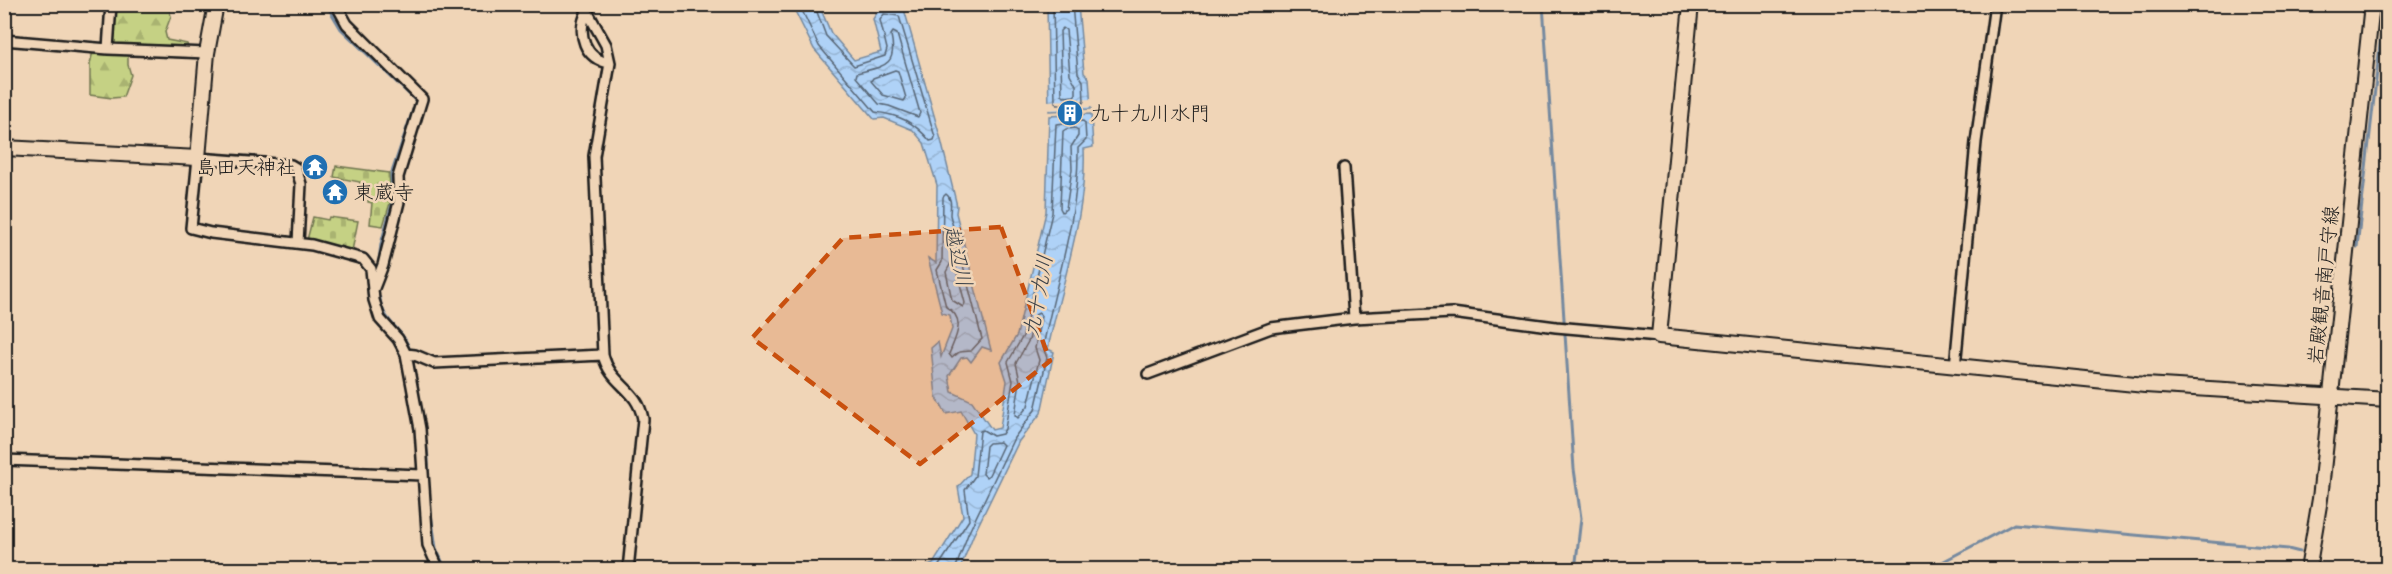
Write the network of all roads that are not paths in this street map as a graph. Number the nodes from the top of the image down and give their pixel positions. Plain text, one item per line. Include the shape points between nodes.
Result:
1 (111, 4) edge
2 (216, 4) edge
3 (336, 4) edge
4 (1691, 4) edge
5 (1995, 4) edge
6 (2372, 4) edge
7 (585, 8) edge
8 (4, 40) edge
9 (108, 49) junction
10 (207, 53) junction
11 (610, 63) junction
12 (4, 148) edge
13 (198, 158) junction
14 (1344, 168) dead end
15 (298, 243) junction
16 (374, 288) junction
17 (1354, 318) junction
18 (1659, 336) junction
19 (406, 354) junction
20 (603, 355) junction
21 (1954, 367) junction
22 (1148, 374) dead end
23 (2331, 396) junction
24 (2388, 400) edge
25 (4, 460) edge
26 (423, 475) junction
27 (439, 570) edge
28 (628, 570) edge
29 (2307, 570) edge

1 - 9 street
2 - 10 street
3 - 16 street via 347,24 422,99 398,177 399,202
4 - 18 street
5 - 21 street via 1976,142
6 - 23 street, 岩殿観音南戸守線
7 - 11 street via 606,45
7 - 11 street via 583,30 587,51
8 - 9 street
9 - 10 street
10 - 13 street
11 - 20 street via 594,156
12 - 13 street
13 - 15 street via 296,168 301,184
13 - 15 street via 191,228
14 - 17 street
15 - 16 street via 363,259 371,269
16 - 19 street via 382,324 398,339
17 - 18 street via 1452,313
17 - 22 street via 1272,328
18 - 21 street
19 - 20 street via 434,363
19 - 26 street via 420,429
20 - 28 street via 609,372 636,398 643,419
21 - 23 street via 2145,385
23 - 24 street
23 - 29 street, 岩殿観音南戸守線 via 2320,499
25 - 26 street
26 - 27 street via 428,545

